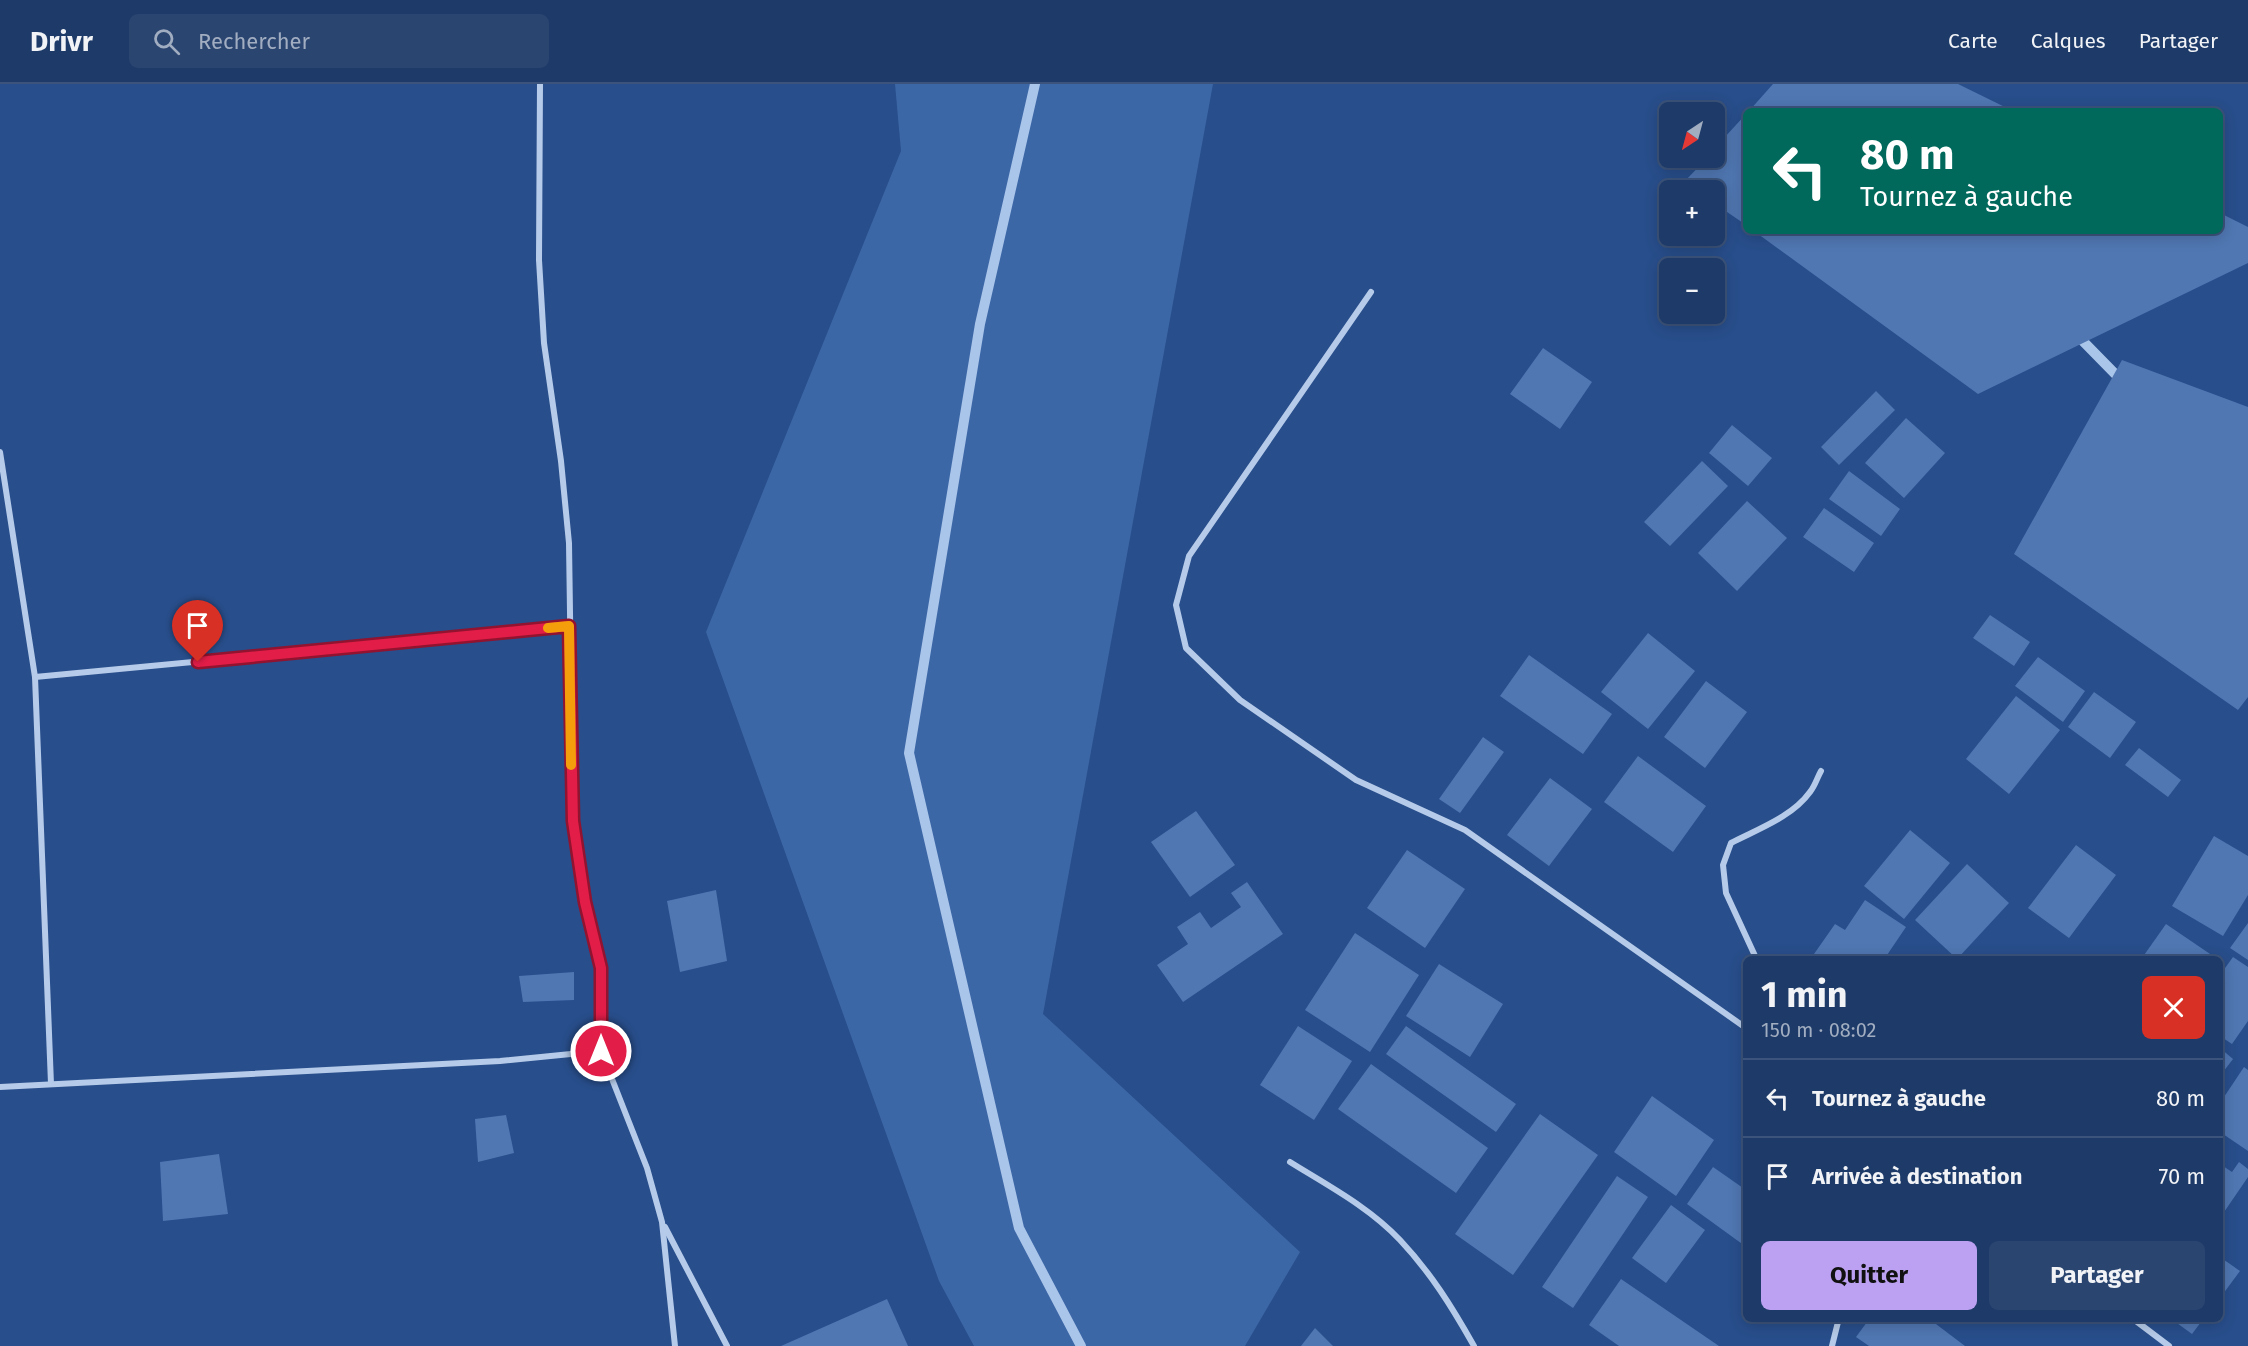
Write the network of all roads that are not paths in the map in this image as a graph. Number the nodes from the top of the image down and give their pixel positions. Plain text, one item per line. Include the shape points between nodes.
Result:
1 (540, 84) edge
2 (1371, 292) dead end
3 (0, 452) edge
4 (569, 626) junction
5 (35, 677) junction
6 (1821, 771) dead end
7 (1755, 956) edge
8 (1743, 1026) edge
9 (601, 1051) junction
10 (51, 1084) junction
11 (0, 1087) edge
12 (1290, 1162) dead end
13 (662, 1222) junction
14 (1838, 1322) edge
15 (2137, 1322) edge
16 (675, 1346) edge
17 (727, 1346) edge
18 (1474, 1346) edge
19 (1832, 1346) edge
20 (2169, 1346) edge

1 - 4 street via 538,260 544,343 569,543
2 - 8 street via 1189,556 1176,604 1186,648 1240,699 1356,780 1465,831
3 - 5 street
4 - 5 street
4 - 9 street via 573,821 585,902 601,968
5 - 10 street
6 - 7 street via 1798,805 1731,843 1723,865 1726,893
9 - 10 street via 500,1061
9 - 13 street via 647,1168
10 - 11 street
12 - 18 street via 1353,1201 1399,1239 1443,1293
13 - 16 street
13 - 17 street
14 - 19 street
15 - 20 street

